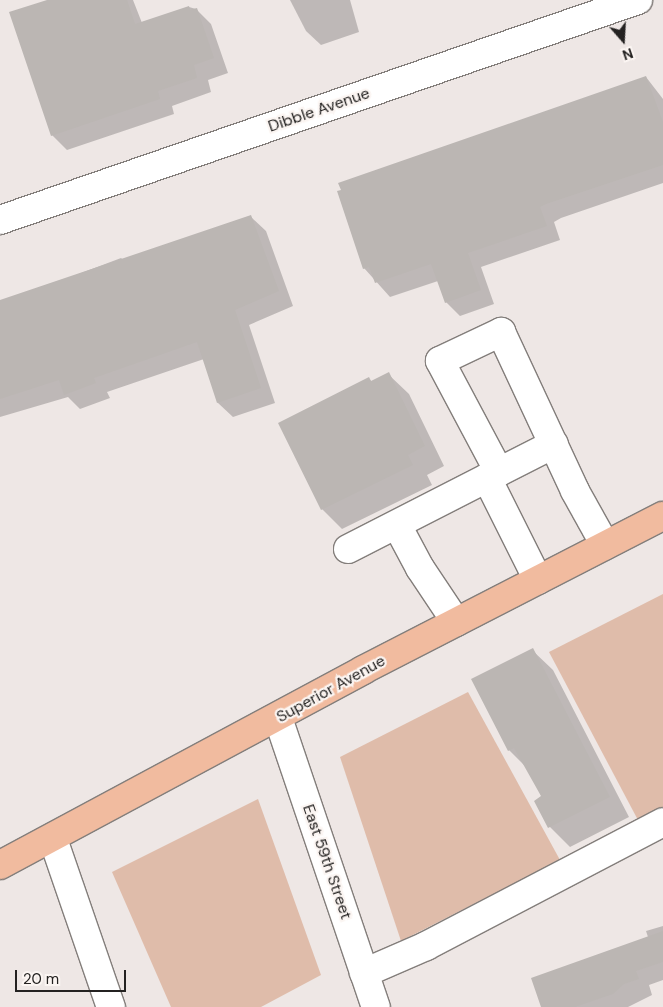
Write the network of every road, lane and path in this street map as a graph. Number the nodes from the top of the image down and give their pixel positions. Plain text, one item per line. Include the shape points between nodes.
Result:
1 (638, 0) edge
2 (0, 220) edge
3 (554, 444) junction
4 (493, 475) junction
5 (663, 516) edge
6 (397, 524) junction
7 (606, 545) junction
8 (348, 549) dead end
9 (538, 580) junction
10 (456, 622) junction
11 (278, 718) junction
12 (663, 822) edge
13 (53, 839) junction
14 (0, 865) edge
15 (364, 973) junction
16 (111, 1007) edge
17 (376, 1007) edge

1 - 2 street, Dibble Avenue
3 - 4 street
3 - 4 street via 501,332 440,361
3 - 7 street
4 - 6 street
4 - 9 street
5 - 7 main road, Superior Avenue
6 - 8 street
6 - 10 street via 420,568
7 - 9 main road, Superior Avenue
9 - 10 main road, Superior Avenue
10 - 11 main road, Superior Avenue
11 - 13 main road, Superior Avenue
11 - 15 street, East 59th Street
12 - 15 street via 426,946
13 - 14 main road, Superior Avenue
13 - 16 street
15 - 17 street, East 59th Street

